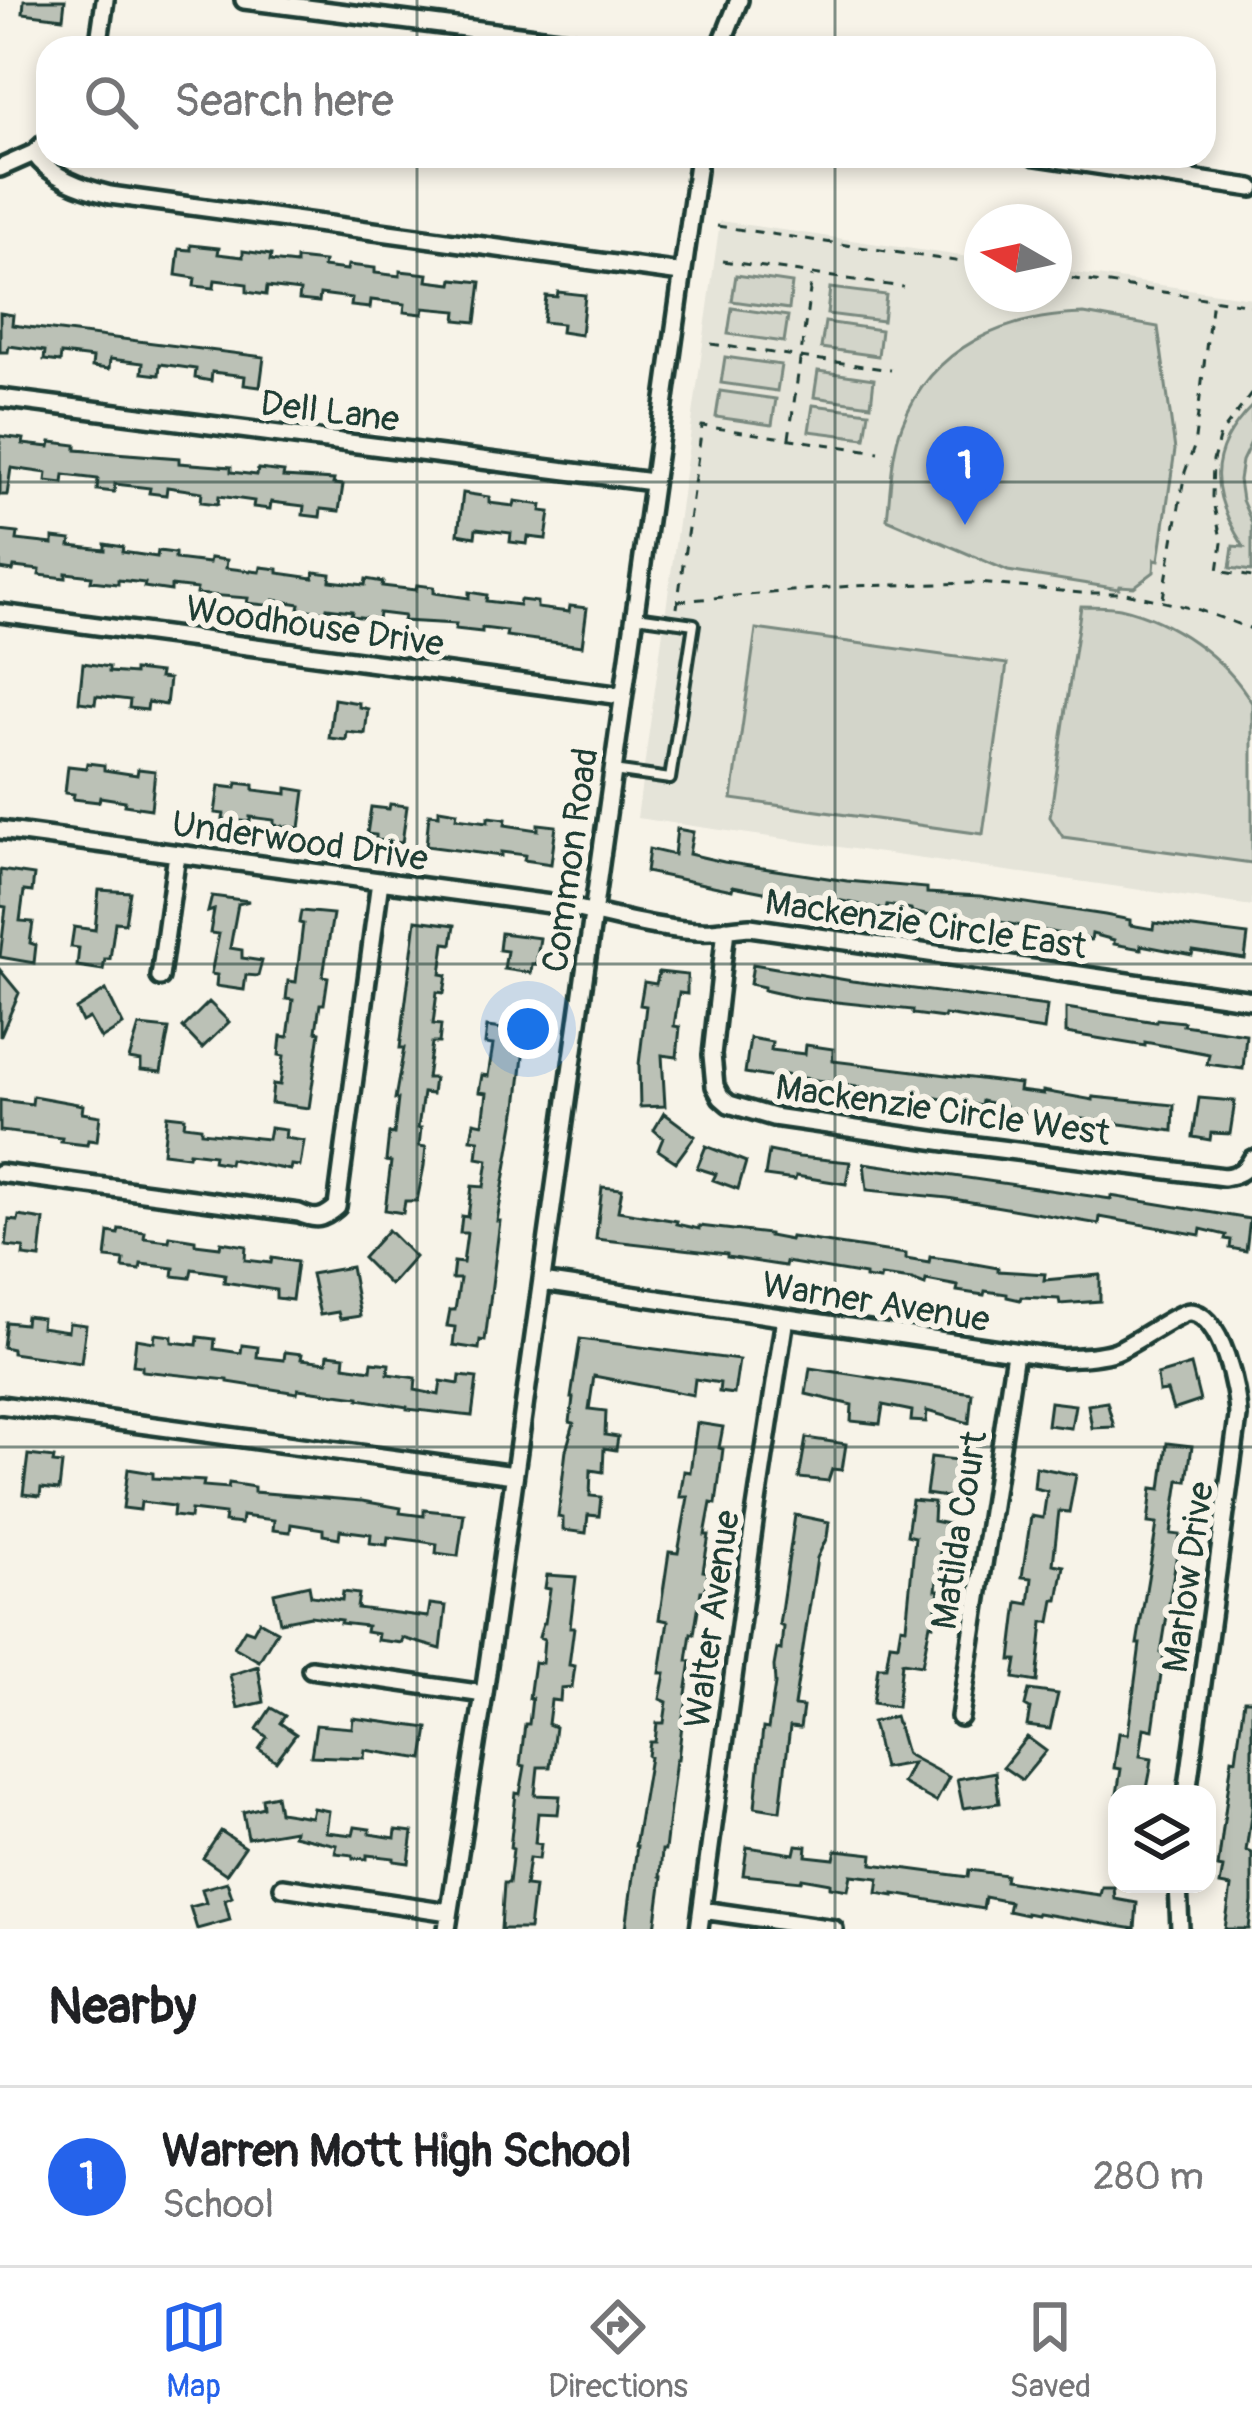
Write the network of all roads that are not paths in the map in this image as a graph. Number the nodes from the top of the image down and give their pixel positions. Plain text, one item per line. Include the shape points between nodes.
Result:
1 (105, 0) edge
2 (244, 0) edge
3 (740, 0) edge
4 (318, 5) edge
5 (100, 36) edge
6 (537, 36) edge
7 (725, 36) edge
8 (34, 153) joint
9 (36, 156) edge
10 (0, 168) edge
11 (47, 168) edge
12 (697, 168) edge
13 (1117, 168) edge
14 (1252, 188) edge
15 (681, 273) junction
16 (0, 398) edge
17 (652, 482) junction
18 (0, 613) edge
19 (633, 615) junction
20 (622, 696) junction
21 (611, 771) junction
22 (0, 830) edge
23 (177, 854) junction
24 (380, 881) junction
25 (592, 912) junction
26 (725, 929) junction
27 (160, 977) dead end
28 (1252, 1000) edge
29 (1252, 1160) edge
30 (0, 1173) edge
31 (542, 1282) junction
32 (1192, 1312) joint
33 (785, 1318) junction
34 (1015, 1353) junction
35 (0, 1405) edge
36 (514, 1475) junction
37 (311, 1669) dead end
38 (484, 1694) junction
39 (960, 1717) dead end
40 (1188, 1785) edge
41 (283, 1887) dead end
42 (1178, 1893) edge
43 (702, 1910) junction
44 (448, 1921) edge
45 (699, 1929) edge
46 (834, 1929) edge
47 (1180, 1929) edge

1 - 5 street
2 - 4 street
3 - 7 street
4 - 6 street
8 - 9 street
8 - 10 street
11 - 15 street via 110,195
12 - 15 street, Common Road
13 - 14 street
15 - 17 street, Common Road
16 - 17 street, Dell Lane
17 - 19 street, Common Road
18 - 20 street, Woodhouse Drive
19 - 20 street, Common Road
19 - 21 lane via 694,624 670,779
20 - 21 street, Common Road
21 - 25 street, Common Road
22 - 23 street, Underwood Drive
23 - 24 street, Underwood Drive
23 - 27 street
24 - 25 street, Underwood Drive
24 - 30 street via 337,1207 327,1215 310,1219
25 - 26 street, Mackenzie Circle East
25 - 31 street, Common Road
26 - 28 street, Mackenzie Circle East
26 - 29 street, Mackenzie Circle West via 713,1075 721,1097 739,1109 1224,1177
31 - 33 street, Warner Avenue
31 - 36 street, Common Road
32 - 34 street, Warner Avenue via 1115,1352
32 - 40 street, Marlow Drive via 1222,1346 1238,1417
33 - 34 street, Warner Avenue
33 - 43 street, Walter Avenue
34 - 39 street, Matilda Court
35 - 36 street
36 - 38 street, Common Road
37 - 38 street
38 - 44 street, Common Road
41 - 44 street
42 - 47 street
43 - 45 street, Walter Avenue
43 - 46 street

